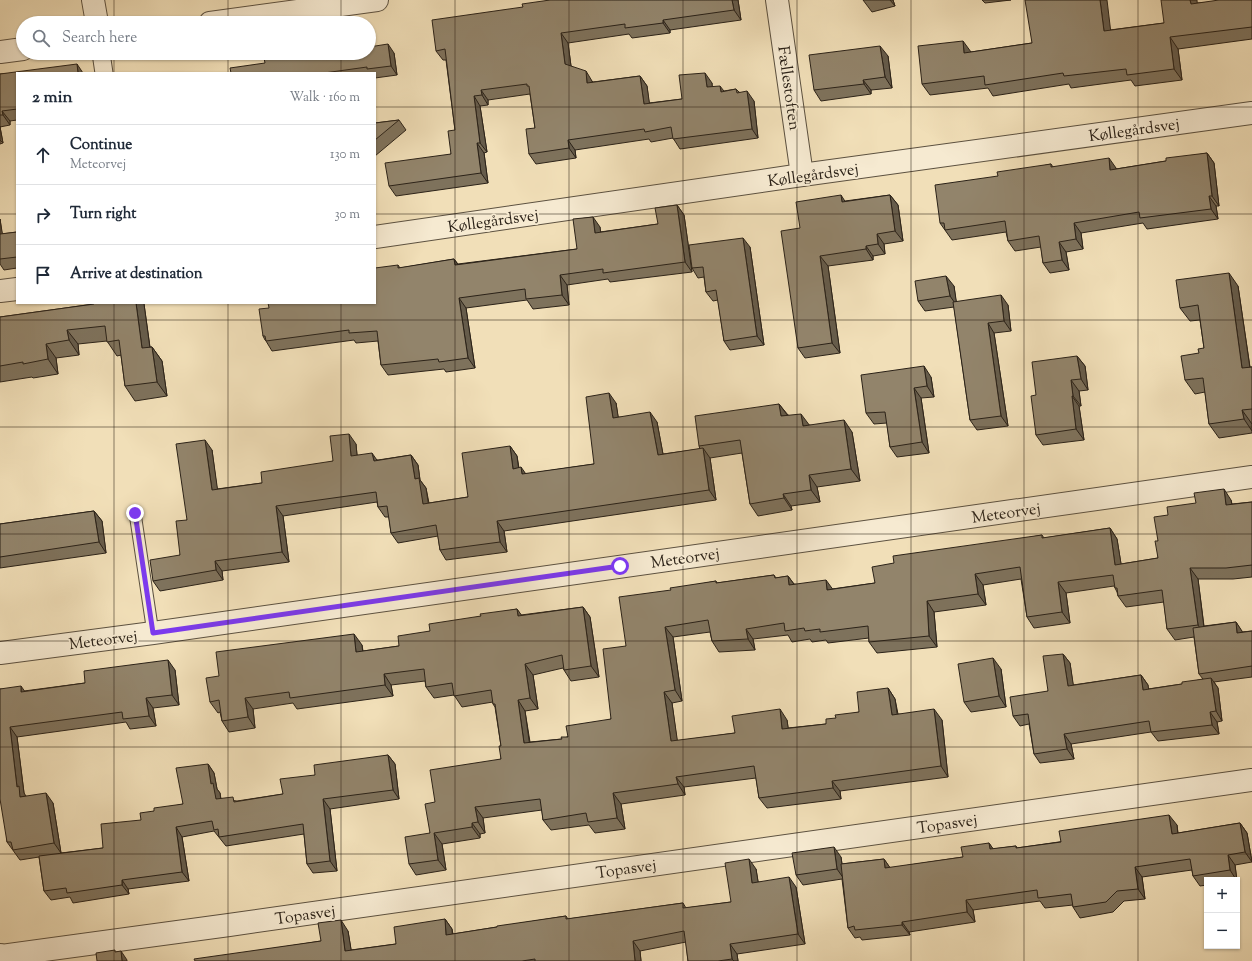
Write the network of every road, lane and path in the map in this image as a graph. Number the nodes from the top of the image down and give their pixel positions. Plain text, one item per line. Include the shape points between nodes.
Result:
1 (93, 0) edge
2 (377, 0) edge
3 (777, 0) edge
4 (96, 16) edge
5 (261, 16) edge
6 (16, 50) edge
7 (0, 52) edge
8 (102, 60) edge
9 (104, 72) edge
10 (1252, 113) edge
11 (802, 175) junction
12 (376, 237) edge
13 (16, 289) edge
14 (0, 291) edge
15 (1252, 477) edge
16 (135, 513) dead end
17 (153, 633) junction
18 (0, 653) edge
19 (1252, 780) edge
20 (0, 955) edge
21 (2, 961) edge

1 - 4 street
2 - 5 street
3 - 11 street, Fællestoften
6 - 7 street
8 - 9 street
10 - 11 street, Køllegårdsvej
11 - 12 street, Køllegårdsvej
13 - 14 street
15 - 17 street, Meteorvej
16 - 17 lane
17 - 18 street, Meteorvej
19 - 20 street, Topasvej via 258,921
20 - 21 street

